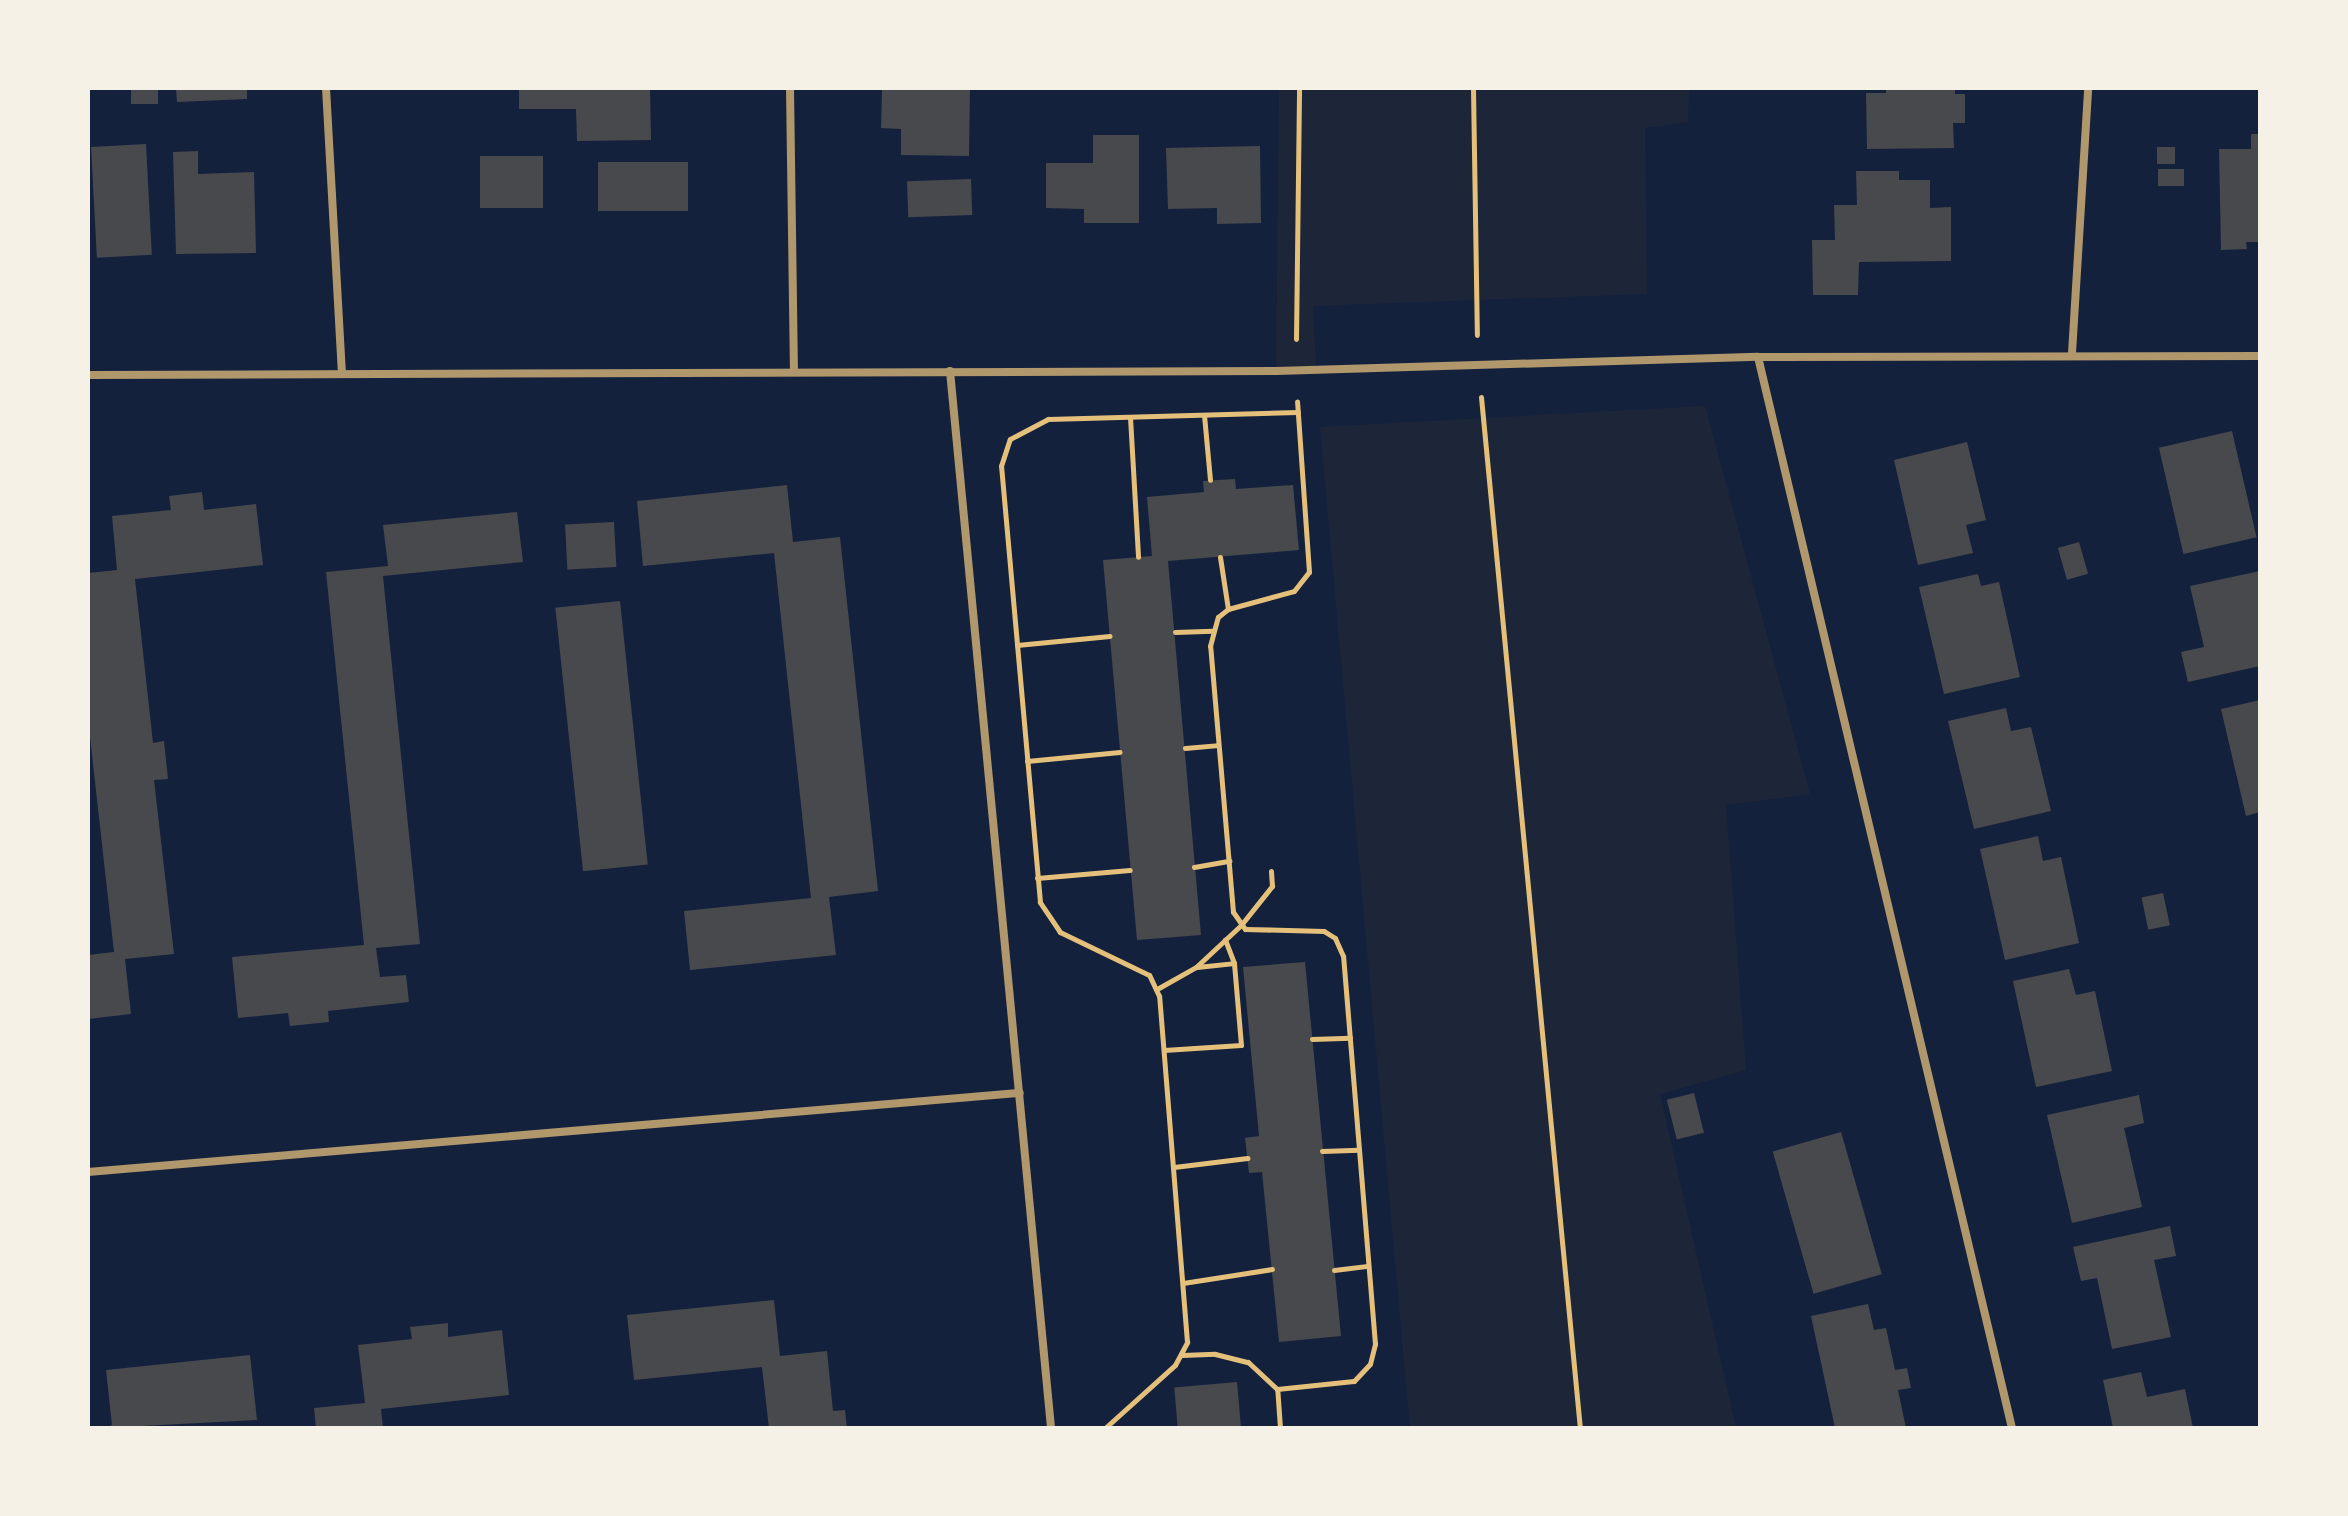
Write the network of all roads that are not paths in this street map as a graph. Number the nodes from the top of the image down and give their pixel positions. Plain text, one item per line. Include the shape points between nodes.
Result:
1 (326, 88) edge
2 (790, 88) edge
3 (2088, 88) edge
4 (2072, 353) junction
5 (2260, 356) edge
6 (1758, 357) junction
7 (342, 371) junction
8 (794, 371) junction
9 (950, 371) junction
10 (88, 375) edge
11 (1020, 1093) junction
12 (88, 1172) edge
13 (1051, 1428) edge
14 (2012, 1428) edge

1 - 7 street
2 - 8 street
3 - 4 street
4 - 5 street
4 - 6 street
6 - 9 street via 1478,367
6 - 14 street
7 - 8 street
7 - 10 street
8 - 9 street
9 - 11 street
11 - 12 street
11 - 13 street

